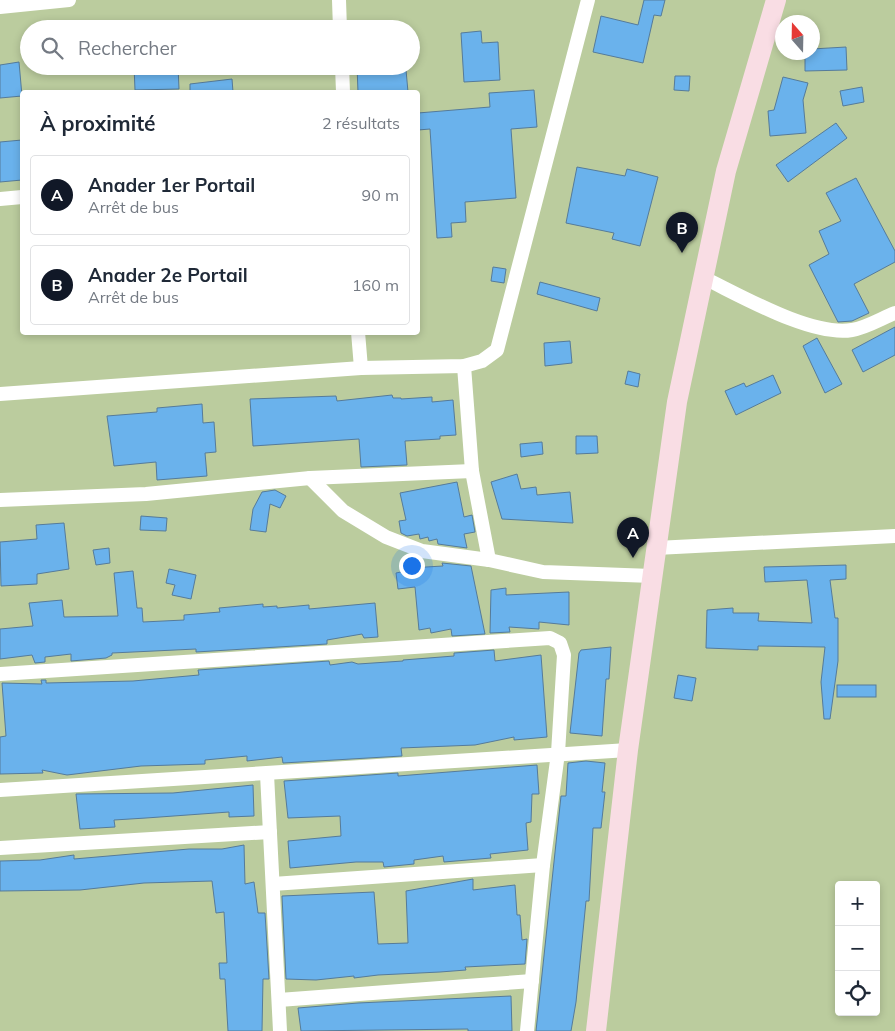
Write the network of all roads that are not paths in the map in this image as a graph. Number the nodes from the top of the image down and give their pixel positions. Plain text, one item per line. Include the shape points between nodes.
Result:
1 (68, 0) edge
2 (339, 0) edge
3 (588, 0) edge
4 (776, 0) edge
5 (0, 7) edge
6 (340, 20) edge
7 (342, 75) edge
8 (343, 90) edge
9 (20, 197) edge
10 (0, 199) edge
11 (702, 277) junction
12 (895, 313) edge
13 (358, 335) edge
14 (464, 366) junction
15 (361, 368) junction
16 (0, 394) edge
17 (472, 470) junction
18 (310, 478) junction
19 (0, 500) edge
20 (895, 536) edge
21 (656, 548) junction
22 (489, 560) junction
23 (652, 576) junction
24 (0, 674) edge
25 (628, 750) junction
26 (558, 753) junction
27 (267, 774) junction
28 (0, 790) edge
29 (270, 832) junction
30 (0, 848) edge
31 (543, 865) junction
32 (273, 884) junction
33 (532, 981) junction
34 (279, 1000) junction
35 (280, 1031) edge
36 (527, 1031) edge
37 (596, 1031) edge

1 - 5 street
2 - 6 street
3 - 14 street via 497,350 482,361
4 - 11 street via 726,171
7 - 8 street
9 - 10 street
11 - 12 street via 790,318 825,330 853,330
11 - 21 street via 677,402
13 - 15 street
14 - 15 street
14 - 17 street
15 - 16 street
17 - 18 street
17 - 22 street
18 - 19 street via 146,494
18 - 22 street via 343,511 386,538 422,551
20 - 21 street
21 - 23 street
22 - 23 street via 543,572
23 - 25 street
24 - 26 street via 550,638 560,643 564,655
25 - 26 street
25 - 37 street
26 - 27 street
26 - 31 street
27 - 28 street
27 - 29 street
29 - 30 street
29 - 32 street
31 - 32 street
31 - 33 street
32 - 34 street
33 - 34 street
33 - 36 street
34 - 35 street

